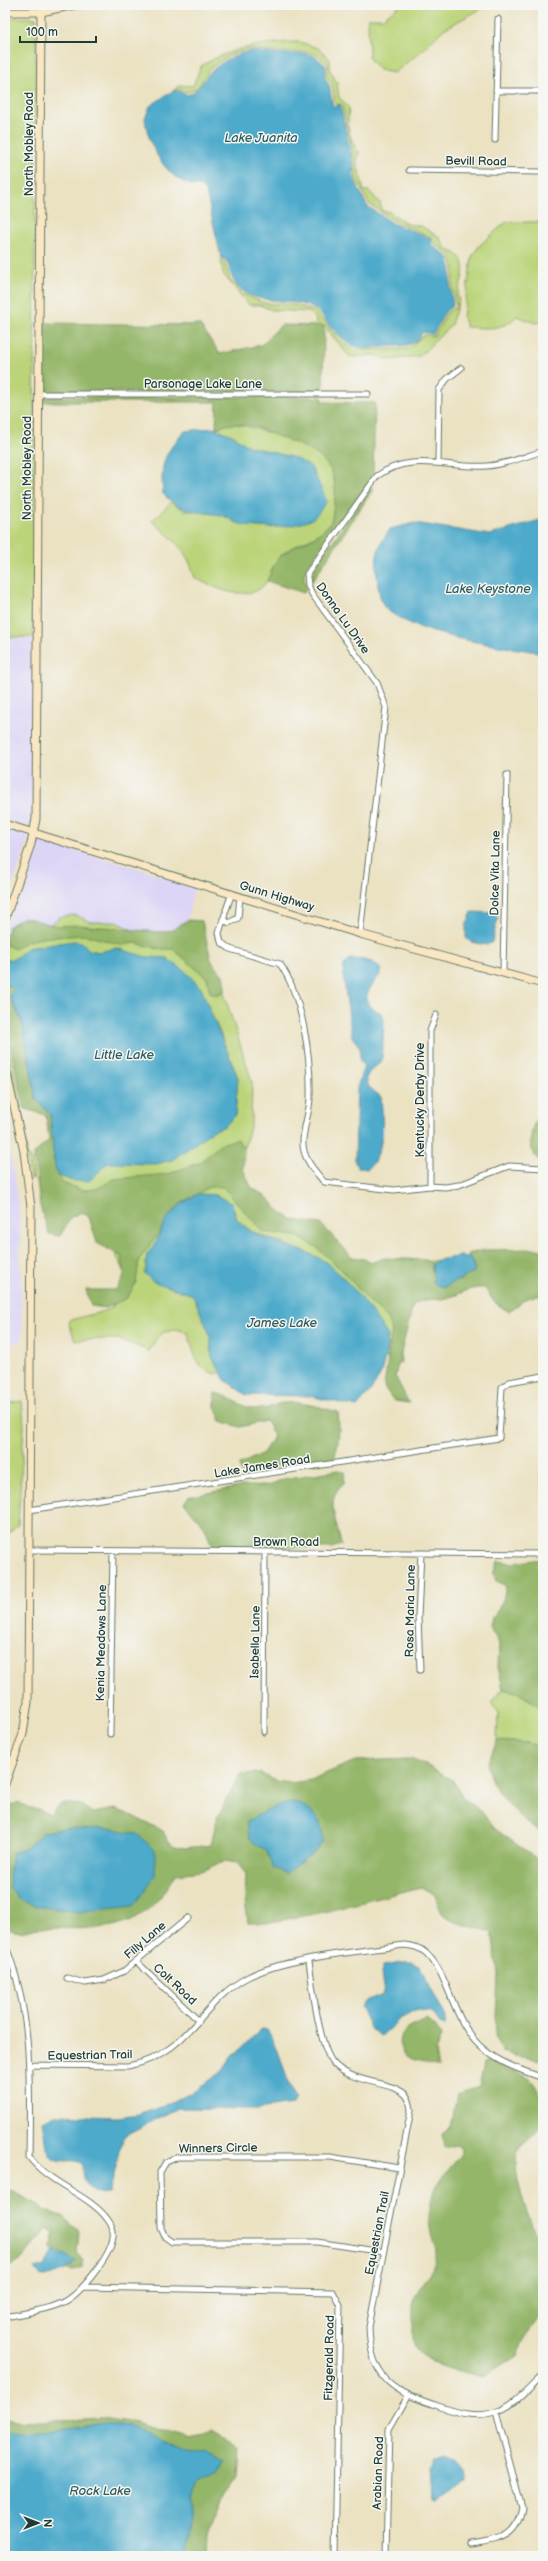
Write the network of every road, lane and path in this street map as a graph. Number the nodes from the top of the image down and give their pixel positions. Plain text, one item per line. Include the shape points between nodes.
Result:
1 (75, 5) edge
2 (5, 12) edge
3 (41, 12) junction
4 (498, 19) dead end
5 (543, 91) edge
6 (496, 92) junction
7 (495, 140) dead end
8 (409, 170) dead end
9 (543, 172) edge
10 (461, 368) dead end
11 (38, 394) junction
12 (368, 394) dead end
13 (543, 451) edge
14 (438, 462) junction
15 (507, 775) dead end
16 (5, 824) edge
17 (34, 833) junction
18 (232, 893) junction
19 (240, 896) junction
20 (225, 914) junction
21 (5, 919) edge
22 (360, 934) junction
23 (504, 972) junction
24 (543, 984) edge
25 (436, 1015) dead end
26 (5, 1065) edge
27 (543, 1168) edge
28 (430, 1186) junction
29 (543, 1376) edge
30 (29, 1510) junction
31 (28, 1550) junction
32 (113, 1551) junction
33 (265, 1552) junction
34 (421, 1553) junction
35 (543, 1554) edge
36 (420, 1670) dead end
37 (264, 1732) dead end
38 (110, 1734) dead end
39 (5, 1784) edge
40 (188, 1918) dead end
41 (5, 1944) edge
42 (308, 1960) junction
43 (137, 1962) junction
44 (67, 1978) dead end
45 (200, 2021) junction
46 (30, 2065) junction
47 (543, 2078) edge
48 (399, 2168) junction
49 (383, 2252) junction
50 (83, 2287) junction
51 (5, 2317) edge
52 (543, 2375) edge
53 (408, 2396) junction
54 (496, 2412) junction
55 (470, 2544) dead end
56 (335, 2556) edge
57 (386, 2556) edge

1 - 3 street
2 - 3 street
3 - 11 street, North Mobley Road
4 - 6 street
5 - 6 street
6 - 7 street
8 - 9 street, Bevill Road
10 - 14 street via 447,379 439,390
11 - 12 street, Parsonage Lake Lane
11 - 17 street, North Mobley Road
13 - 14 street, Donna Lu Drive via 488,466 460,467
14 - 22 street, Donna Lu Drive via 417,461 384,471 377,476 307,574 312,594 377,683 386,706
15 - 23 street, Dolce Vita Lane
16 - 17 street, Gunn Highway
17 - 18 street, Gunn Highway
17 - 21 street, North Mobley Road
18 - 19 street, Gunn Highway
18 - 20 street
19 - 20 street via 238,918 229,922
19 - 22 street, Gunn Highway
20 - 28 street via 219,933 221,942 230,949 280,964 295,996 304,1031 309,1072 310,1098 303,1145 308,1162 324,1182 394,1190
22 - 23 street, Gunn Highway
23 - 24 street, Gunn Highway
25 - 28 street, Kentucky Derby Drive via 430,1031
26 - 30 street via 24,1152 31,1208
27 - 28 street via 509,1166 459,1185
29 - 30 street, Lake James Road via 509,1382 502,1387 499,1438
30 - 31 street
31 - 32 street, Brown Road
31 - 39 street via 28,1702 23,1734
32 - 33 street, Brown Road
32 - 38 street, Kenia Meadows Lane
33 - 34 street, Brown Road
33 - 37 street, Isabella Lane
34 - 35 street, Brown Road
34 - 36 street, Rosa Maria Lane via 418,1617
40 - 43 street, Filly Lane via 162,1937
41 - 46 street via 16,1972 23,2003
42 - 45 street, Equestrian Trail via 274,1967 248,1977 225,1994
42 - 47 street, Equestrian Trail via 404,1945 426,1952 434,1963 461,2023 480,2046 507,2064
42 - 48 street, Equestrian Trail via 318,2018 333,2063 347,2075 400,2091 409,2100 411,2110
43 - 44 street, Filly Lane via 104,1980 85,1983
43 - 45 street, Colt Road
45 - 46 street, Equestrian Trail via 171,2050 141,2064
46 - 50 street via 30,2158 39,2170 99,2210 112,2228 113,2237 109,2249
48 - 49 street, Equestrian Trail
48 - 49 street, Winners Circle via 330,2157 178,2157 166,2162 160,2172 161,2228 165,2237 172,2242 317,2242
49 - 53 street, Equestrian Trail via 369,2327 369,2347 382,2377
50 - 51 street via 63,2303
50 - 56 street, Fitzgerald Road via 332,2292 340,2305
52 - 54 street, Equestrian Trail via 513,2403
53 - 54 street, Equestrian Trail via 464,2414
53 - 57 street, Arabian Road via 389,2429
54 - 55 street via 522,2508 520,2519 508,2534 500,2539

